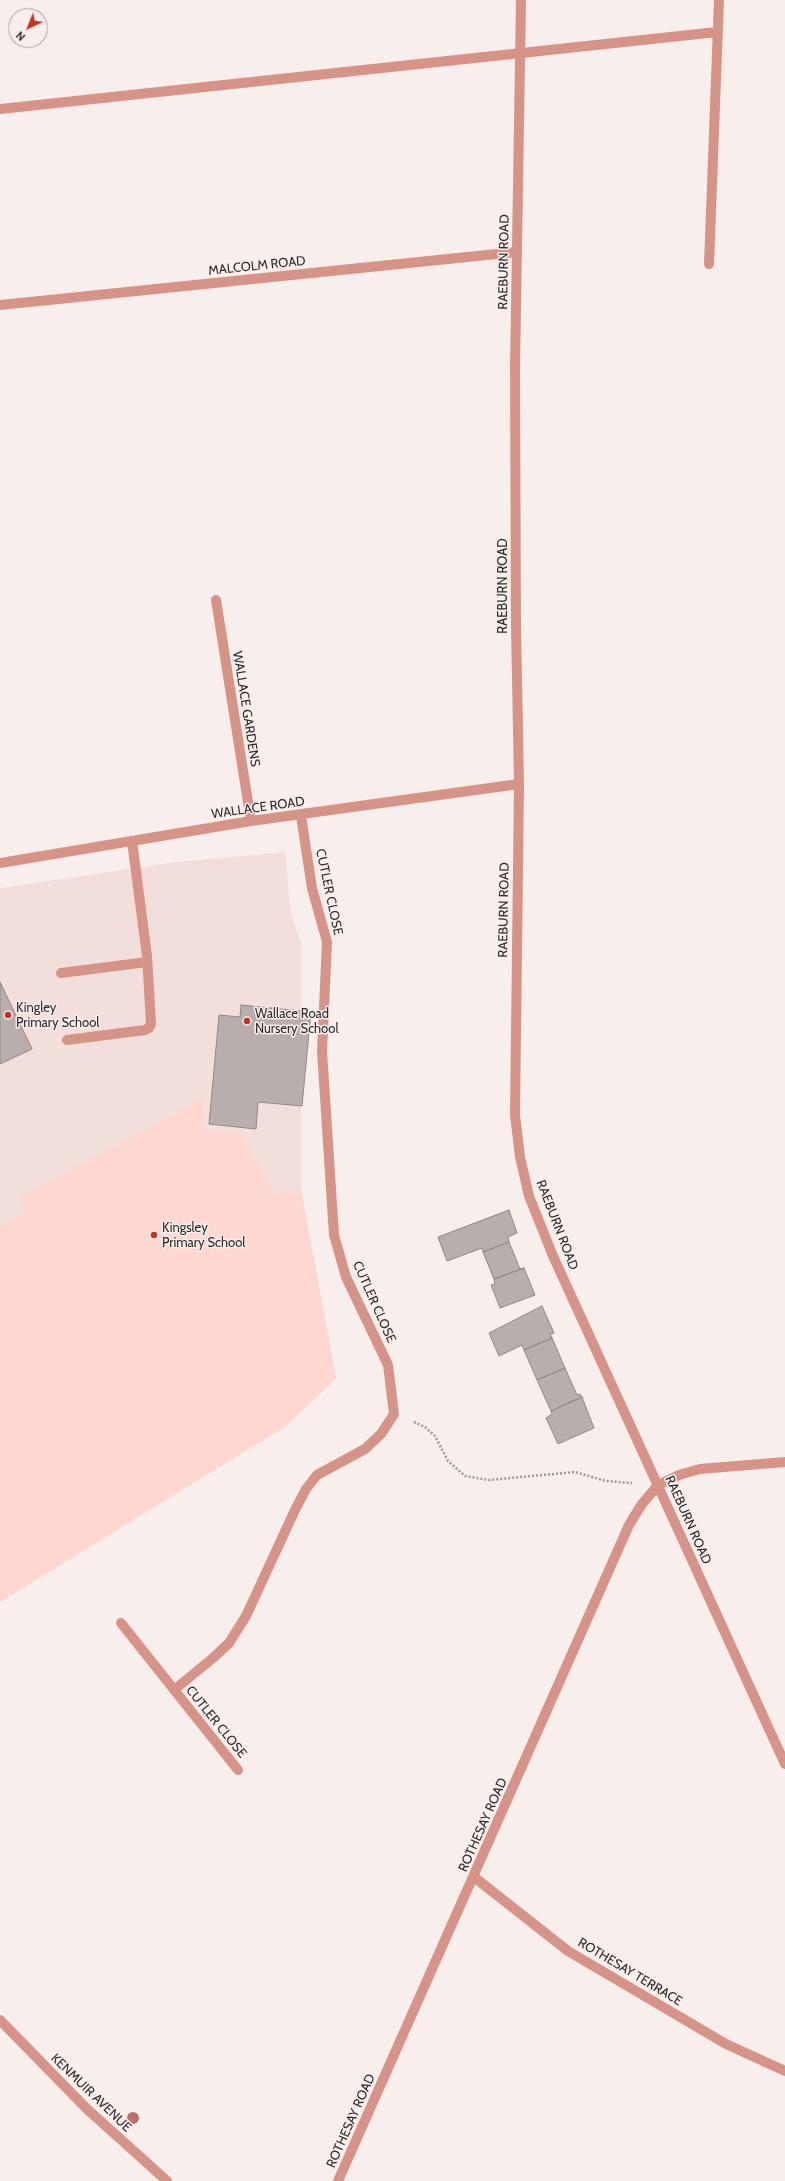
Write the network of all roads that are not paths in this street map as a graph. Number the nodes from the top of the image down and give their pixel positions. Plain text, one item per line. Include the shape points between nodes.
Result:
1 (521, 0) edge
2 (719, 0) edge
3 (717, 32) junction
4 (522, 54) junction
5 (0, 109) edge
6 (516, 252) junction
7 (709, 264) dead end
8 (0, 305) edge
9 (216, 600) dead end
10 (519, 784) junction
11 (300, 816) junction
12 (251, 822) junction
13 (132, 841) junction
14 (0, 863) edge
15 (147, 962) junction
16 (61, 973) dead end
17 (67, 1040) dead end
18 (785, 1462) edge
19 (658, 1485) junction
20 (121, 1623) dead end
21 (174, 1690) junction
22 (785, 1764) edge
23 (238, 1770) dead end
24 (474, 1877) junction
25 (0, 2020) edge
26 (785, 2071) edge
27 (167, 2181) edge
28 (338, 2181) edge

1 - 4 street, RAEBURN ROAD
2 - 3 street
3 - 4 street
3 - 7 street
4 - 5 street
4 - 6 street, RAEBURN ROAD
6 - 8 street, MALCOLM ROAD
6 - 10 street, RAEBURN ROAD via 516,626
9 - 12 street, WALLACE GARDENS
10 - 11 street, WALLACE ROAD
10 - 19 street, RAEBURN ROAD via 515,1115 520,1157 529,1196 553,1256
11 - 12 street, WALLACE ROAD
11 - 21 street, CUTLER CLOSE via 312,888 327,942 322,1051 334,1235 346,1276 388,1365 394,1414 381,1434 364,1449 317,1475 306,1489 246,1616 229,1643
12 - 13 street, WALLACE ROAD
13 - 14 street, WALLACE ROAD
13 - 15 street
15 - 16 street
15 - 17 street via 151,1024 149,1028
18 - 19 street via 700,1469
19 - 22 street, RAEBURN ROAD
19 - 24 street, ROTHESAY ROAD via 629,1525
20 - 21 street, CUTLER CLOSE
21 - 23 street, CUTLER CLOSE
24 - 26 street, ROTHESAY TERRACE via 568,1951 726,2044
24 - 28 street, ROTHESAY ROAD
25 - 27 street, KENMUIR AVENUE via 87,2109

